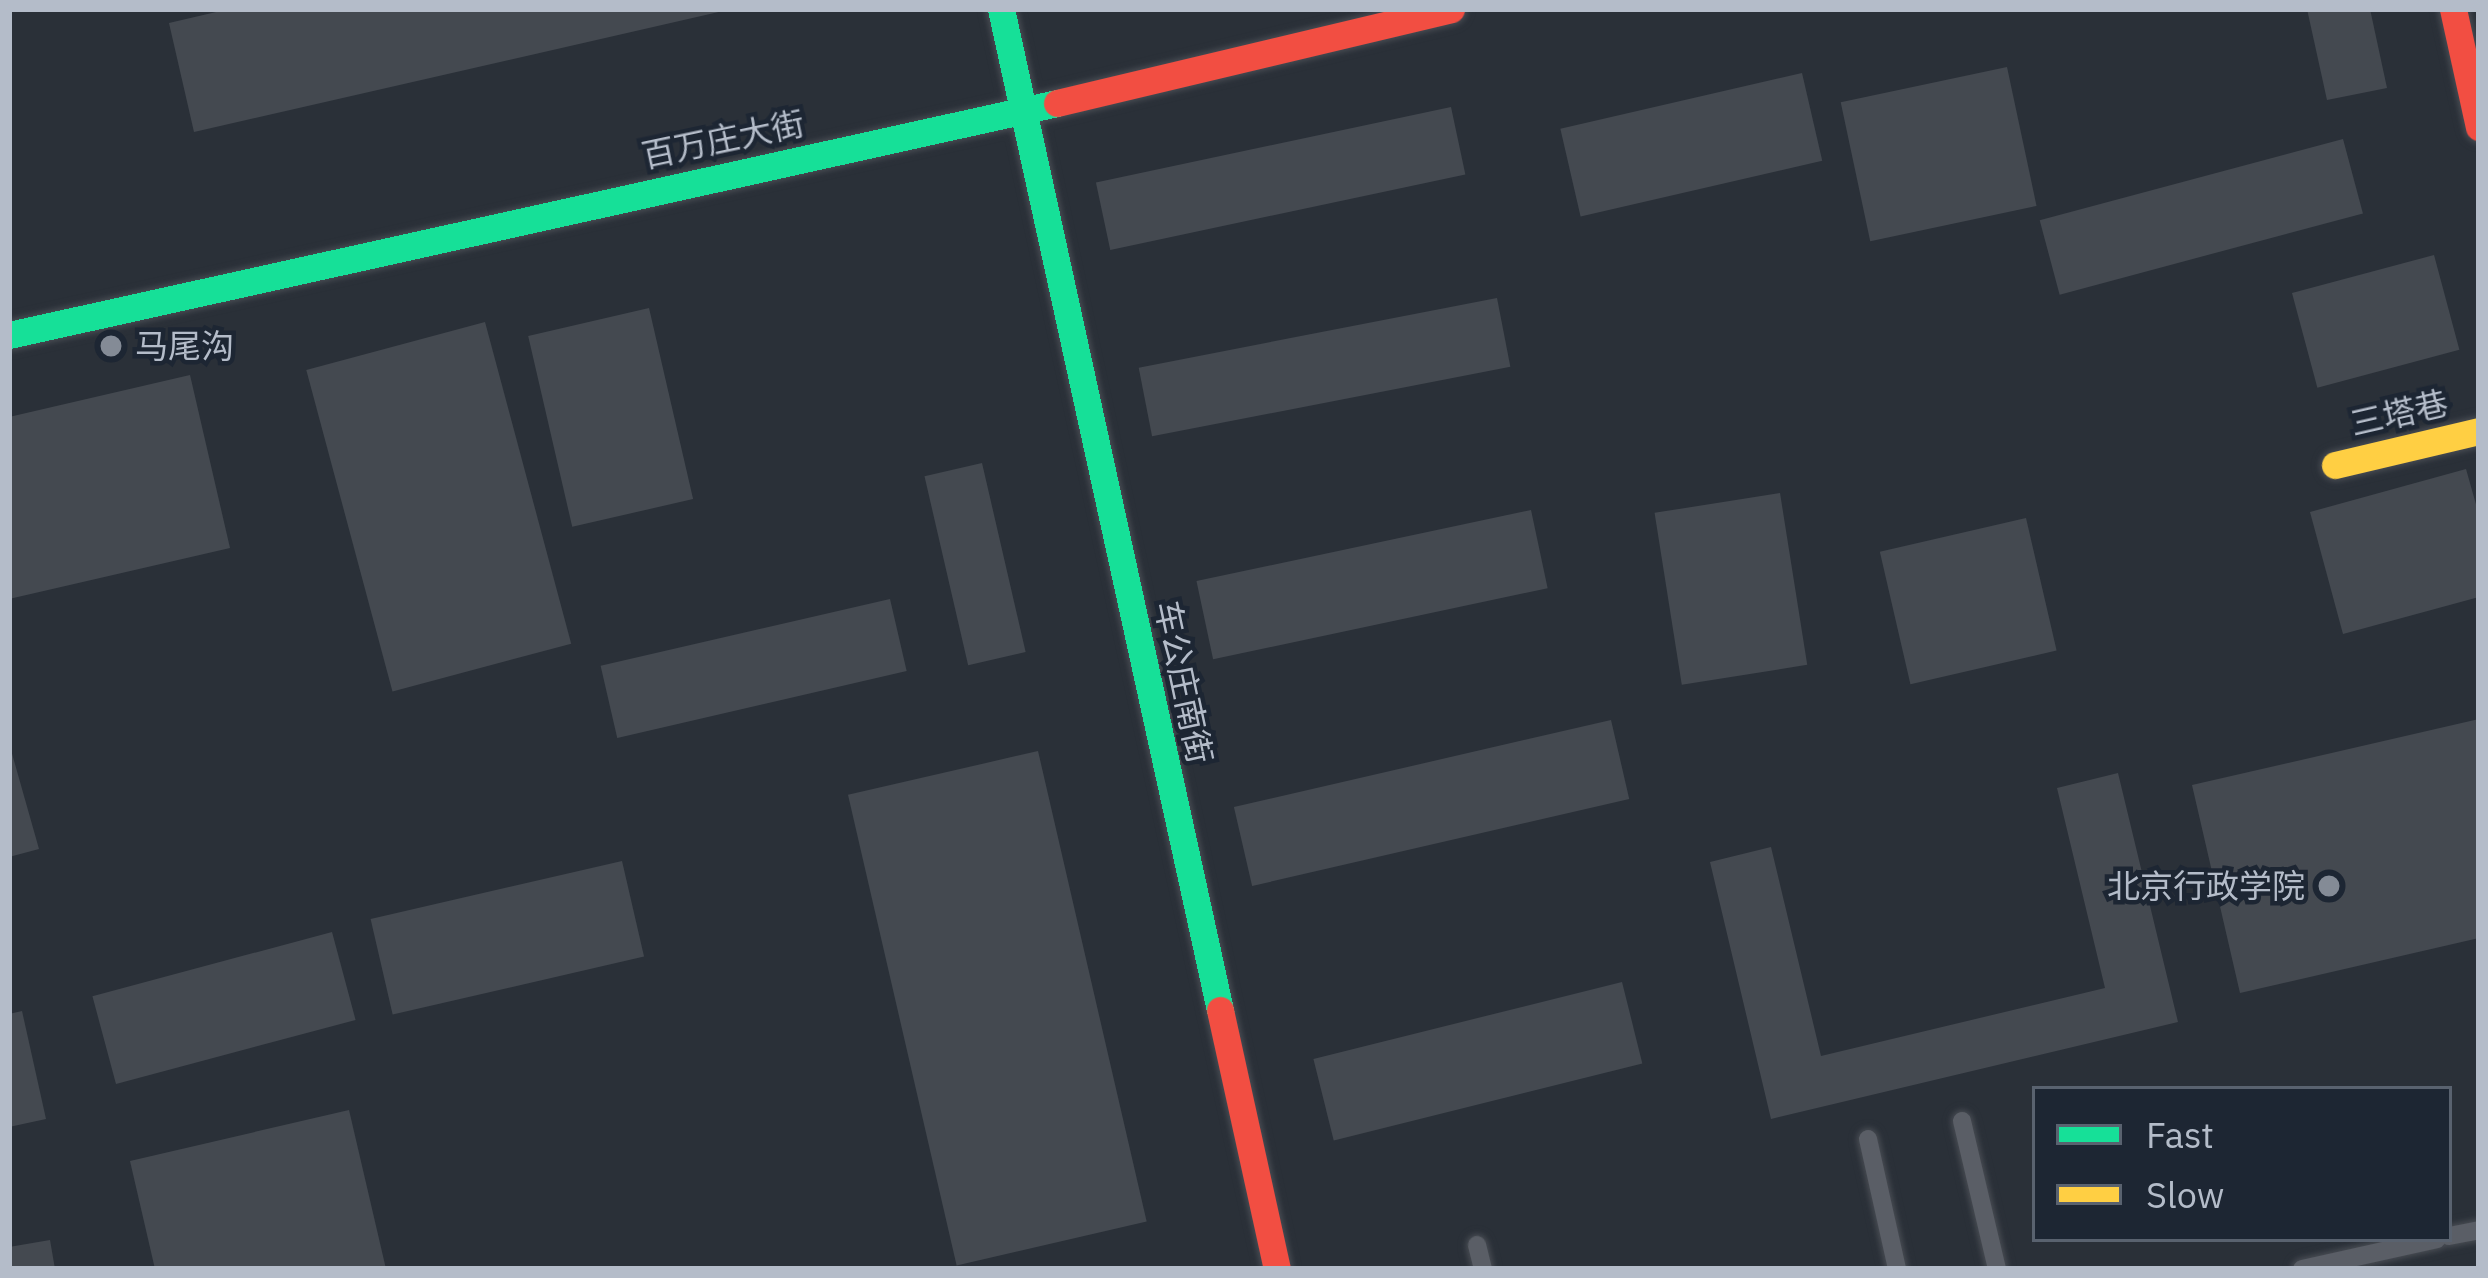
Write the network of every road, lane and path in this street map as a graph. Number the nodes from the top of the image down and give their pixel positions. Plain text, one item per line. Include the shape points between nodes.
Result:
1 (1001, 9) edge
2 (1450, 9) edge
3 (2453, 9) edge
4 (1023, 111) junction
5 (2479, 127) edge
6 (9, 335) edge
7 (2479, 431) edge
8 (2335, 465) dead end
9 (1962, 1121) dead end
10 (1868, 1139) dead end
11 (2424, 1242) edge
12 (1477, 1245) dead end
13 (1277, 1269) edge
14 (1483, 1269) edge
15 (1897, 1269) edge
16 (1996, 1269) edge
17 (2302, 1269) edge

1 - 4 street, 车公庄南街
2 - 4 street, 百万庄大街
3 - 5 street
4 - 6 street, 百万庄大街
4 - 13 street, 车公庄南街
7 - 8 street, 三塔巷
9 - 16 lane
10 - 15 lane
11 - 17 lane
12 - 14 lane

